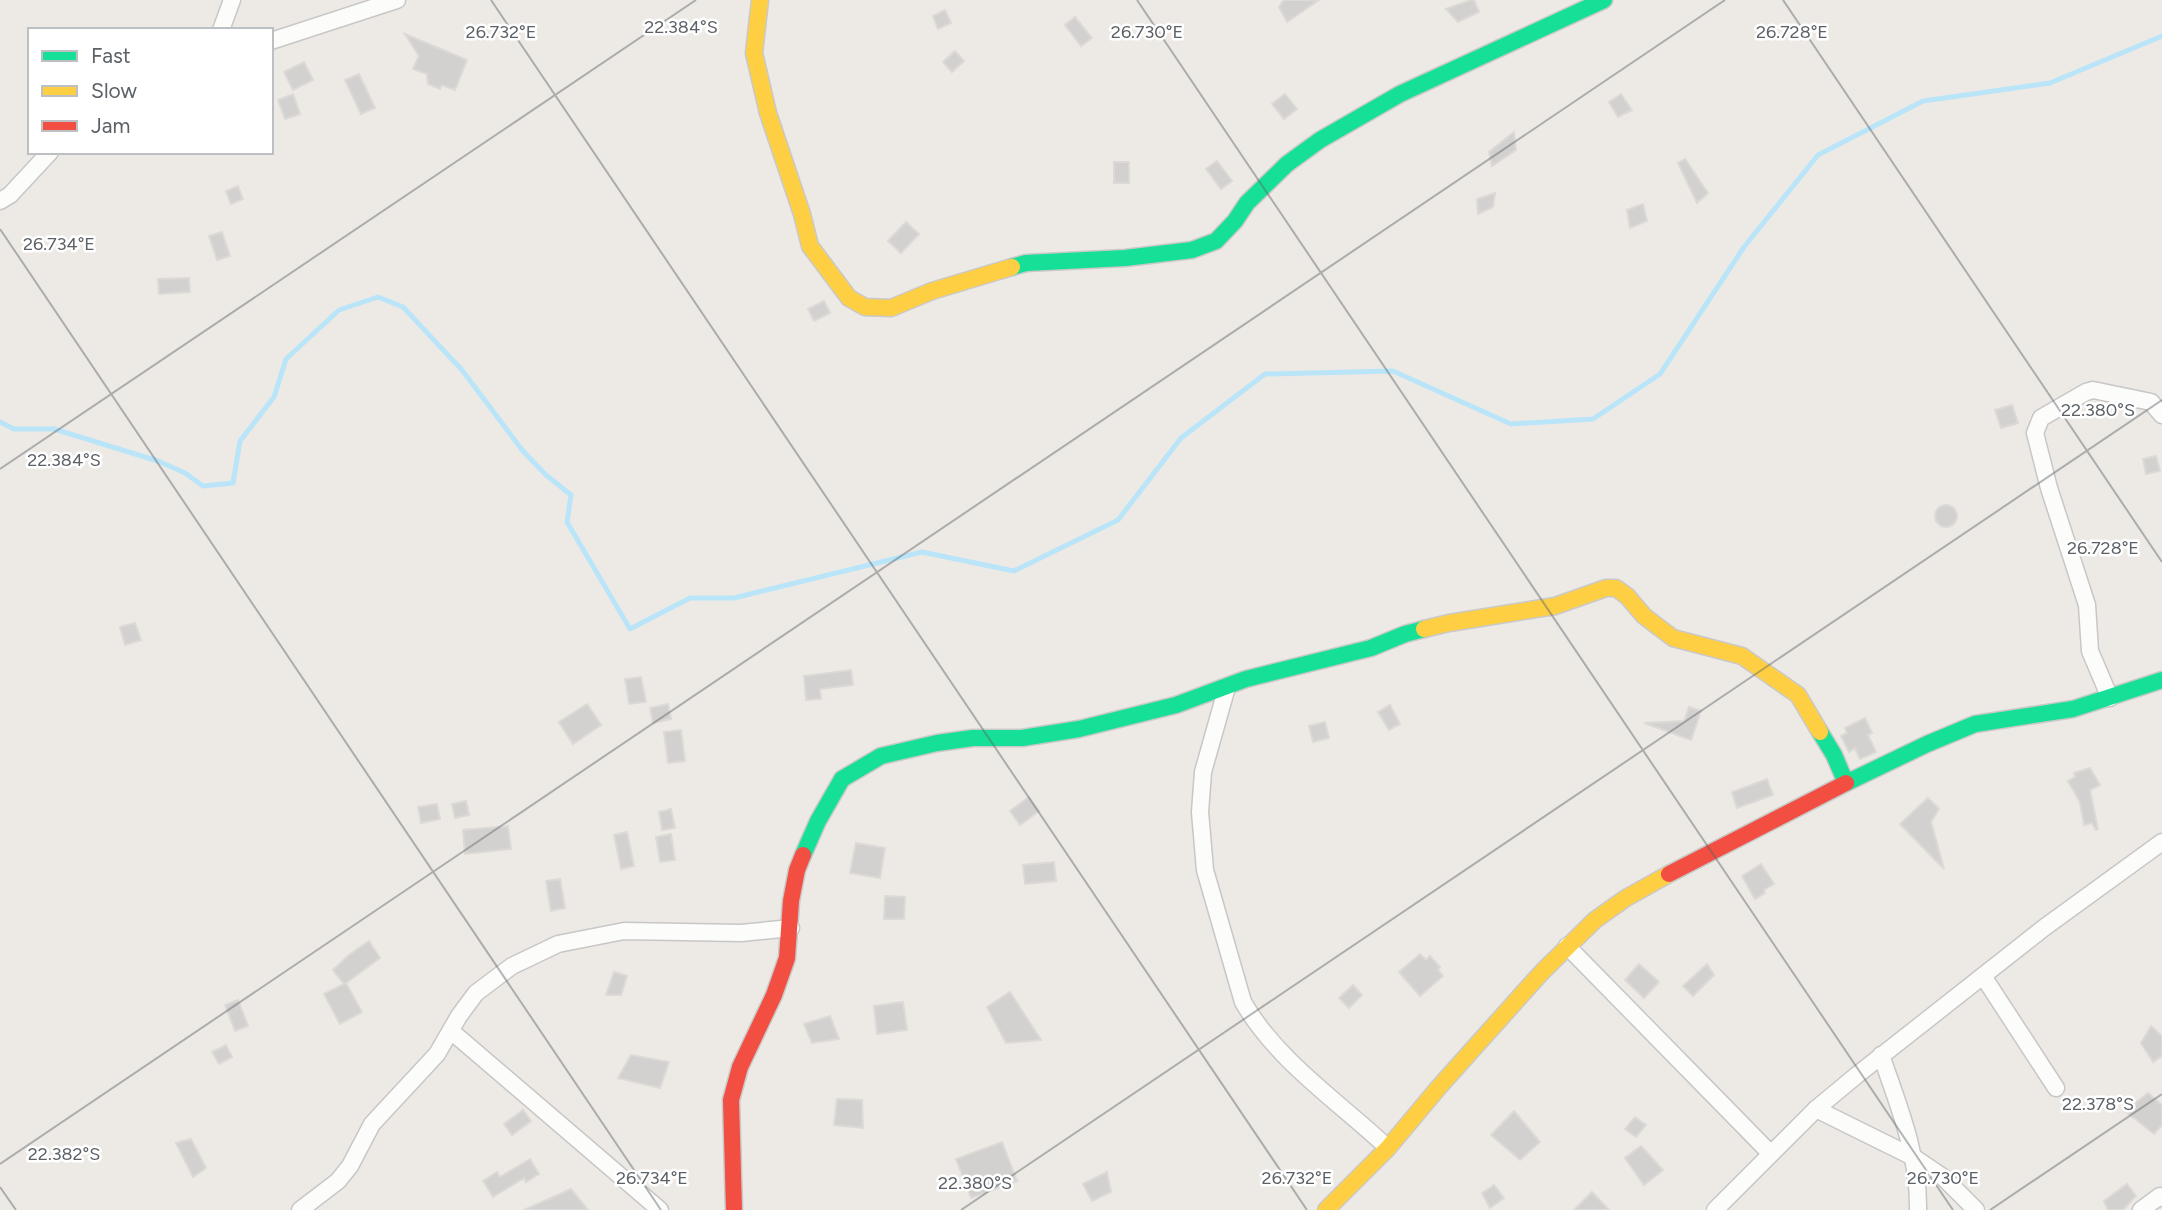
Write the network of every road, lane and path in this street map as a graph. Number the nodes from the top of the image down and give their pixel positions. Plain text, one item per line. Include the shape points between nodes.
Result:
1 (232, 0) edge
2 (397, 0) edge
3 (760, 0) edge
4 (1604, 0) edge
5 (222, 28) edge
6 (273, 40) edge
7 (48, 154) edge
8 (0, 201) edge
9 (2162, 415) edge
10 (2162, 680) edge
11 (1227, 687) junction
12 (2110, 698) junction
13 (1846, 783) junction
14 (2162, 842) edge
15 (791, 928) junction
16 (1567, 946) junction
17 (1983, 976) junction
18 (450, 1031) junction
19 (1881, 1055) junction
20 (2056, 1088) dead end
21 (1816, 1109) junction
22 (1388, 1148) junction
23 (1770, 1153) junction
24 (1915, 1158) junction
25 (2161, 1196) edge
26 (300, 1210) edge
27 (660, 1210) edge
28 (734, 1210) edge
29 (1326, 1210) edge
30 (1715, 1210) edge
31 (1918, 1210) edge
32 (1976, 1210) edge
33 (2141, 1210) edge

1 - 5 street
2 - 6 street
3 - 4 street via 754,53 810,246 849,298 880,309 1026,263 1125,258 1192,250 1216,241 1247,203 1320,139 1400,94
7 - 8 street
9 - 12 street via 2151,402 2092,390 2041,418 2035,433 2087,605 2090,651
10 - 12 street
11 - 13 street via 1371,648 1405,634 1555,606 1606,587 1616,588 1672,638 1742,656 1798,695
11 - 15 street via 1079,729 937,743 880,756 861,766 842,779 818,821 797,870
11 - 22 street via 1203,772 1200,812 1205,870 1243,1002 1296,1066
12 - 13 street via 2073,709 1975,724
13 - 16 street via 1626,898
14 - 17 street
15 - 18 street via 741,933 624,931 558,944 512,966 476,993
15 - 28 street via 787,958 740,1067 731,1100
16 - 22 street
16 - 23 street
17 - 19 street
17 - 20 street
18 - 26 street via 438,1054 372,1124 338,1181
18 - 27 street
19 - 21 street
19 - 24 street
21 - 23 street
21 - 24 street
22 - 29 street
23 - 30 street
24 - 31 street
24 - 32 street via 1943,1177
25 - 33 street

